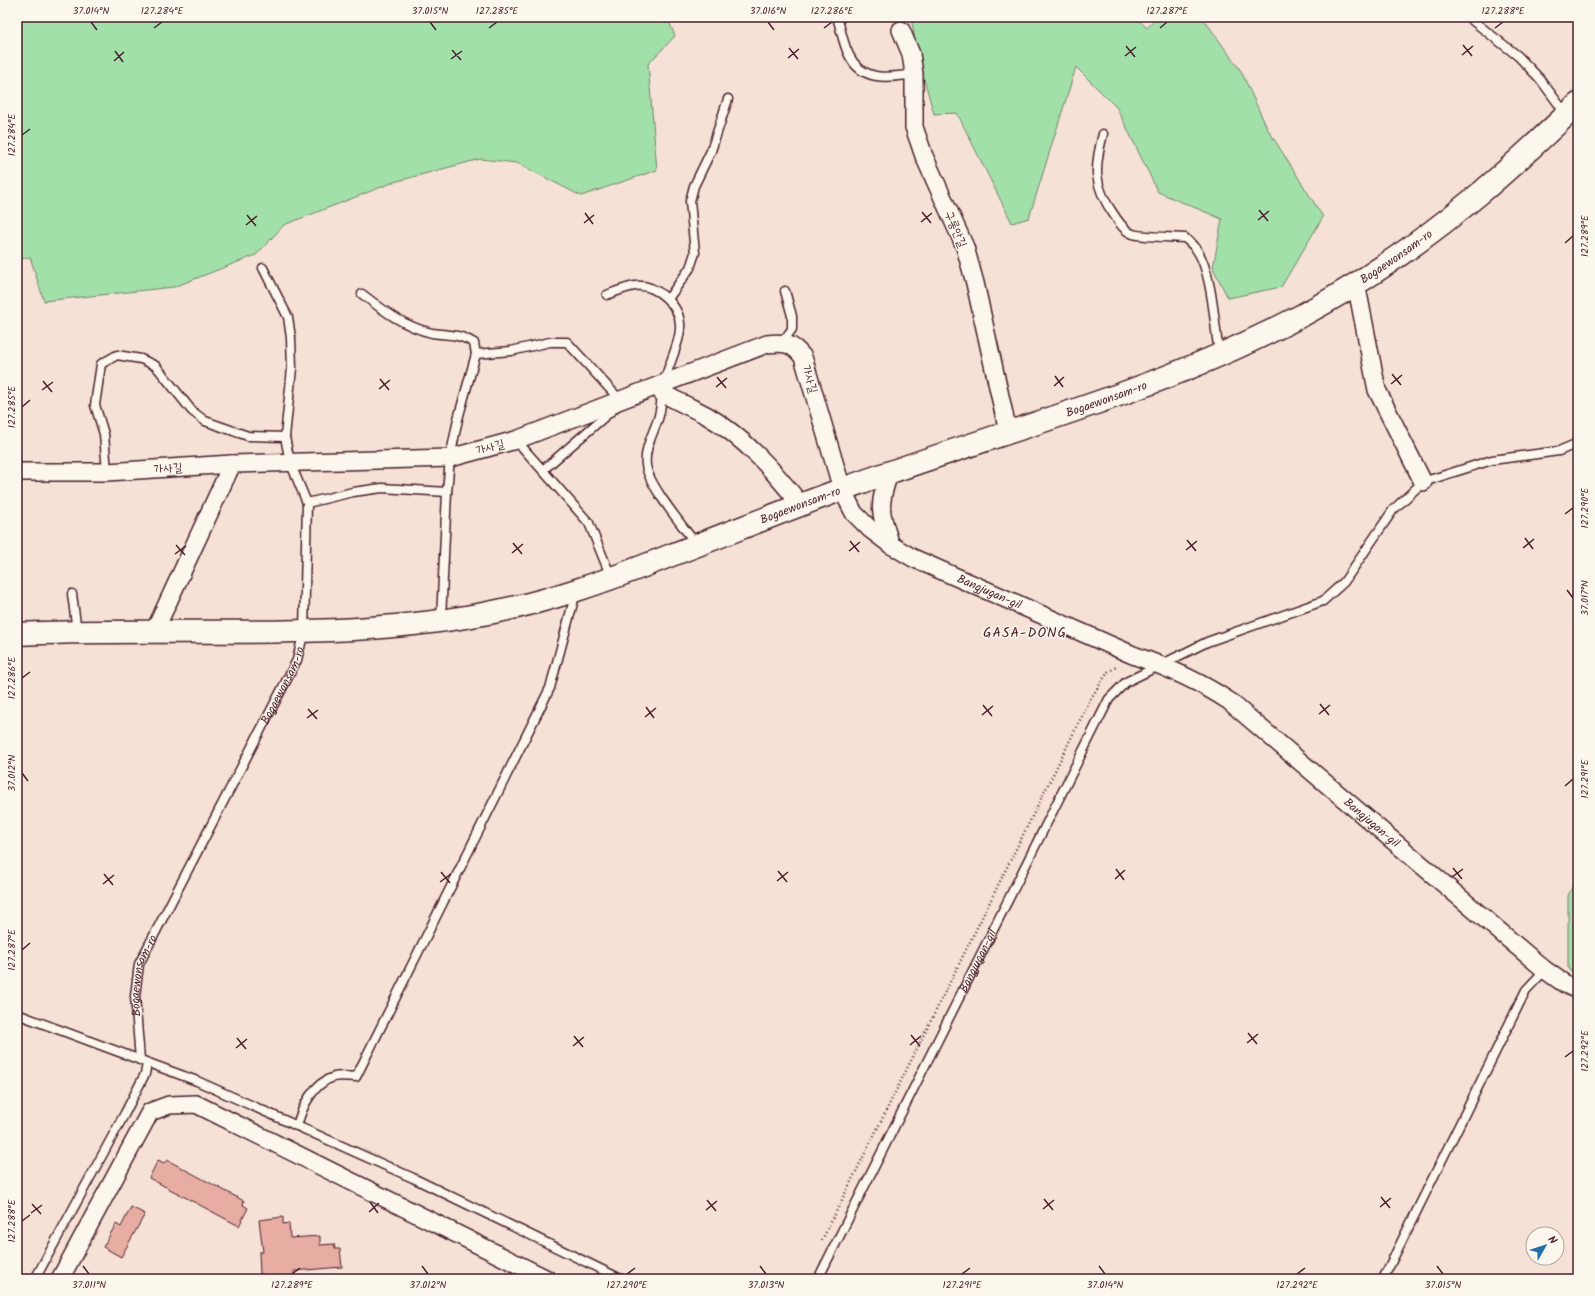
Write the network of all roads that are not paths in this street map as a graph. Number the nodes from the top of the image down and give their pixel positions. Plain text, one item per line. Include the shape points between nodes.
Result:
1 (837, 17) edge
2 (1468, 17) edge
3 (901, 30) dead end
4 (914, 74) junction
5 (728, 99) dead end
6 (1572, 109) edge
7 (1103, 134) dead end
8 (263, 268) dead end
9 (1356, 283) junction
10 (785, 291) dead end
11 (362, 294) dead end
12 (607, 295) dead end
13 (668, 299) junction
14 (782, 343) junction
15 (476, 354) junction
16 (1219, 356) junction
17 (663, 388) junction
18 (623, 398) junction
19 (1008, 432) junction
20 (285, 437) junction
21 (516, 440) junction
22 (1578, 443) edge
23 (450, 458) junction
24 (290, 462) junction
25 (232, 464) junction
26 (543, 470) junction
27 (17, 472) edge
28 (107, 472) junction
29 (890, 472) junction
30 (1423, 482) junction
31 (842, 489) junction
32 (447, 492) junction
33 (306, 502) junction
34 (801, 505) junction
35 (891, 545) junction
36 (696, 546) junction
37 (611, 578) junction
38 (577, 589) junction
39 (72, 594) dead end
40 (441, 620) junction
41 (155, 630) junction
42 (77, 631) junction
43 (304, 631) junction
44 (17, 634) edge
45 (1160, 664) junction
46 (1545, 970) junction
47 (1578, 990) edge
48 (17, 1014) edge
49 (144, 1061) junction
50 (297, 1126) junction
51 (35, 1279) edge
52 (60, 1279) edge
53 (547, 1279) edge
54 (620, 1279) edge
55 (818, 1279) edge
56 (1383, 1279) edge

1 - 4 lane via 849,55 863,72 869,76
2 - 6 lane via 1518,56
3 - 4 street, 구롱안길 via 911,54
4 - 19 street, 구롱안길 via 914,126 924,156 965,247
5 - 13 lane via 711,151 694,186 690,201 695,253 690,268
6 - 9 main road, Bogaewonsam-ro via 1477,196 1434,230
7 - 16 lane via 1097,159 1101,195 1123,227 1134,235 1185,238 1197,250 1208,278
8 - 20 lane via 288,317 291,338 292,368
9 - 16 main road, Bogaewonsam-ro via 1315,308
9 - 30 street via 1377,390
10 - 14 lane via 792,316 792,329
11 - 15 lane via 396,320 432,333 463,336 474,343
12 - 13 lane via 634,285 655,288
13 - 17 lane via 679,314 682,330
14 - 17 street, 가사길 via 767,344
14 - 31 street, 가사길 via 795,347 803,357
15 - 18 lane via 512,351 550,342 567,342
15 - 23 lane
16 - 19 main road, Bogaewonsam-ro via 1106,400
17 - 18 street, 가사길
17 - 34 street via 737,438 778,476
17 - 36 lane via 659,417 645,457 646,466 650,480
18 - 21 street, 가사길
18 - 26 lane via 591,430
19 - 29 main road, Bogaewonsam-ro
20 - 24 lane
20 - 28 lane via 248,436 205,421 192,411 156,366 141,359 117,355 101,364 94,405 104,434
21 - 23 street, 가사길
21 - 26 lane
22 - 30 lane via 1559,451 1492,460
23 - 24 street, 가사길
23 - 32 lane
24 - 25 street, 가사길
24 - 33 lane
25 - 28 street, 가사길
25 - 41 street
26 - 37 lane via 589,523
27 - 28 street, 가사길
29 - 31 main road, Bogaewonsam-ro
29 - 35 street via 882,492 881,507
30 - 45 lane via 1393,510 1344,582 1323,601 1207,642
31 - 34 main road, Bogaewonsam-ro
31 - 35 street, Bangjugan-gil via 854,513 870,530
32 - 33 lane via 382,488
32 - 40 lane
33 - 43 lane
34 - 36 main road, Bogaewonsam-ro
35 - 45 street, Bangjugan-gil via 920,561 1133,655
36 - 37 main road, Bogaewonsam-ro
37 - 38 main road, Bogaewonsam-ro
38 - 40 main road, Bogaewonsam-ro via 484,614
38 - 50 lane via 550,688 356,1077 335,1076 320,1083 302,1109
39 - 42 lane
40 - 43 main road, Bogaewonsam-ro via 383,628
41 - 42 main road, Bogaewonsam-ro
41 - 43 main road, Bogaewonsam-ro
42 - 44 main road, Bogaewonsam-ro
43 - 49 lane, Bogaewonsam-ro via 297,660 139,964 135,996
45 - 46 street, Bangjugan-gil via 1211,689 1229,701
45 - 55 lane, Bangjugan-gil via 1126,682 1109,700
46 - 47 street, Bangjugan-gil
46 - 56 lane via 1526,990
48 - 49 lane
49 - 50 lane via 197,1081
49 - 51 lane via 145,1074 128,1108
50 - 54 lane via 413,1178
52 - 53 street via 150,1112 169,1105 196,1104

